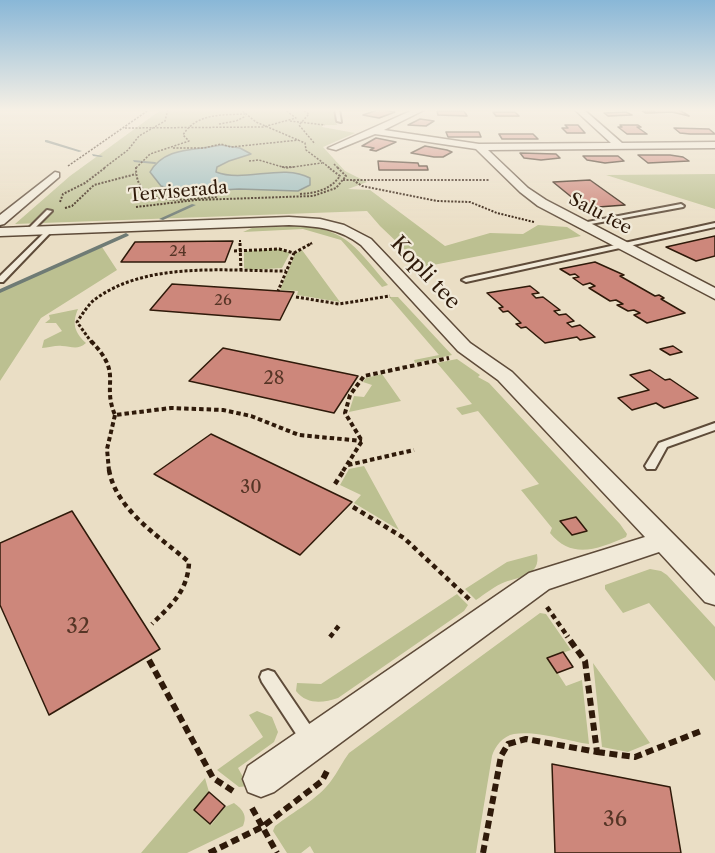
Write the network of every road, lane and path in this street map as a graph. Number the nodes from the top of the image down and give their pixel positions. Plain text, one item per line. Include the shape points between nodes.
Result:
1 (94, 149) edge
2 (129, 149) edge
3 (164, 149) edge
4 (306, 149) edge
5 (482, 149) edge
6 (328, 158) dead end
7 (249, 161) dead end
8 (323, 163) junction
9 (135, 174) junction
10 (55, 175) joint
11 (338, 180) junction
12 (345, 180) junction
13 (353, 180) junction
14 (514, 180) junction
15 (681, 206) dead end
16 (66, 208) junction
17 (129, 208) dead end
18 (58, 210) dead end
19 (76, 210) dead end
20 (50, 211) dead end
21 (0, 221) edge
22 (580, 224) junction
23 (715, 225) edge
24 (29, 231) junction
25 (49, 231) junction
26 (0, 232) edge
27 (240, 232) dead end
28 (312, 243) dead end
29 (621, 246) junction
30 (241, 250) junction
31 (234, 251) dead end
32 (294, 253) junction
33 (286, 271) junction
34 (241, 272) junction
35 (0, 280) edge
36 (466, 280) dead end
37 (278, 291) dead end
38 (715, 294) edge
39 (396, 296) dead end
40 (296, 297) dead end
41 (458, 357) dead end
42 (115, 415) junction
43 (715, 426) edge
44 (362, 441) junction
45 (414, 450) dead end
46 (347, 465) junction
47 (651, 466) dead end
48 (335, 484) dead end
49 (353, 507) dead end
50 (664, 541) junction
51 (715, 594) edge
52 (556, 600) dead end
53 (488, 617) junction
54 (341, 623) dead end
55 (152, 624) dead end
56 (330, 637) dead end
57 (149, 660) dead end
58 (268, 677) dead end
59 (701, 731) dead end
60 (312, 743) junction
61 (597, 752) junction
62 (249, 791) junction
63 (277, 853) edge
64 (483, 853) edge

1 - 10 path
2 - 16 path, Terviserada via 85,183 63,194 59,200
3 - 9 path via 143,159
4 - 8 path
5 - 14 street, Salu tee
6 - 12 path via 346,176
7 - 8 path via 260,160 286,168
8 - 11 path via 339,176
9 - 11 path via 144,192 161,199 295,195 326,189
9 - 16 path via 94,185
10 - 21 street
11 - 12 path
12 - 13 path
12 - 17 path, Terviserada via 331,191 312,196 201,200
13 - 14 path
13 - 22 path via 362,186 436,201 470,202 550,226
14 - 22 street, Salu tee
15 - 22 lane
16 - 18 path
16 - 19 path
20 - 24 lane
22 - 29 street, Salu tee
23 - 29 lane
24 - 25 street, Kopli tee
24 - 26 street, Kopli tee
25 - 35 lane
25 - 50 street, Kopli tee via 297,221 350,231 366,243 464,347 506,376
27 - 30 path
28 - 32 path
29 - 36 lane
29 - 38 street, Salu tee
30 - 31 path
30 - 32 path via 279,249
30 - 34 path
32 - 33 path
33 - 34 path
33 - 37 path
34 - 42 path via 182,273 139,279 97,296 83,309 77,322 87,340 104,353 111,370 109,393
39 - 40 path via 339,304
41 - 44 path via 364,376 350,395 345,413
42 - 44 path via 171,408 223,410 299,435
42 - 55 path via 107,461 113,486 126,505 189,562 190,578 184,591
43 - 47 lane via 663,445
44 - 46 path
45 - 46 path
46 - 48 path
49 - 53 path via 404,538
50 - 51 street, Kopli tee
50 - 53 street via 539,581
52 - 61 path via 546,605 585,662
53 - 60 street
54 - 56 path
57 - 62 path via 213,778
58 - 60 lane
59 - 61 path via 635,757
60 - 62 street
61 - 64 path via 526,739 508,744 501,756
62 - 63 path

